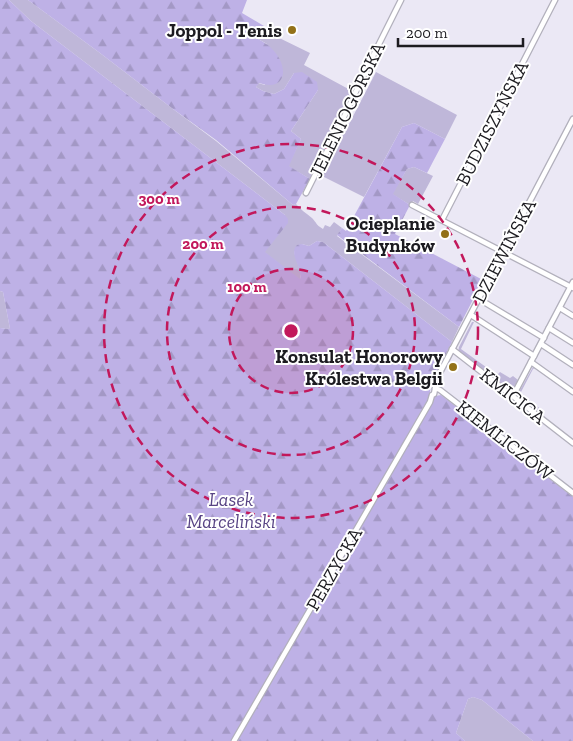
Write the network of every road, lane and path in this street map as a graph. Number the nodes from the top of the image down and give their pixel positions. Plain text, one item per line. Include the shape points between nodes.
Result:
1 (402, 0) edge
2 (555, 0) edge
3 (573, 120) edge
4 (306, 192) dead end
5 (412, 205) dead end
6 (442, 220) junction
7 (504, 252) junction
8 (572, 286) edge
9 (479, 299) junction
10 (560, 308) junction
11 (471, 315) junction
12 (573, 316) edge
13 (549, 328) junction
14 (544, 338) junction
15 (573, 343) edge
16 (540, 344) junction
17 (452, 350) junction
18 (534, 356) junction
19 (531, 362) junction
20 (573, 365) edge
21 (435, 385) junction
22 (573, 392) edge
23 (432, 395) joint
24 (513, 396) junction
25 (573, 443) edge
26 (573, 493) edge
27 (234, 741) edge

1 - 4 street, JELENIOGÓRSKA
2 - 6 street, BUDZISZYŃSKA
3 - 7 street, DZIEWIŃSKA
5 - 6 street
6 - 7 street
7 - 8 street
7 - 9 street, DZIEWIŃSKA
8 - 10 street
9 - 11 street, DZIEWIŃSKA
9 - 14 street
10 - 12 street
10 - 13 street
11 - 17 street, DZIEWIŃSKA
11 - 18 street
13 - 14 street
13 - 15 street
14 - 16 street
16 - 18 street
16 - 20 street
17 - 21 street, DZIEWIŃSKA
17 - 24 street, KMICICA
18 - 19 street
19 - 22 street
19 - 24 street
21 - 23 street, DZIEWIŃSKA
21 - 26 street, KIEMLICZÓW
23 - 27 street, PERZYCKA
24 - 25 street, KMICICA

